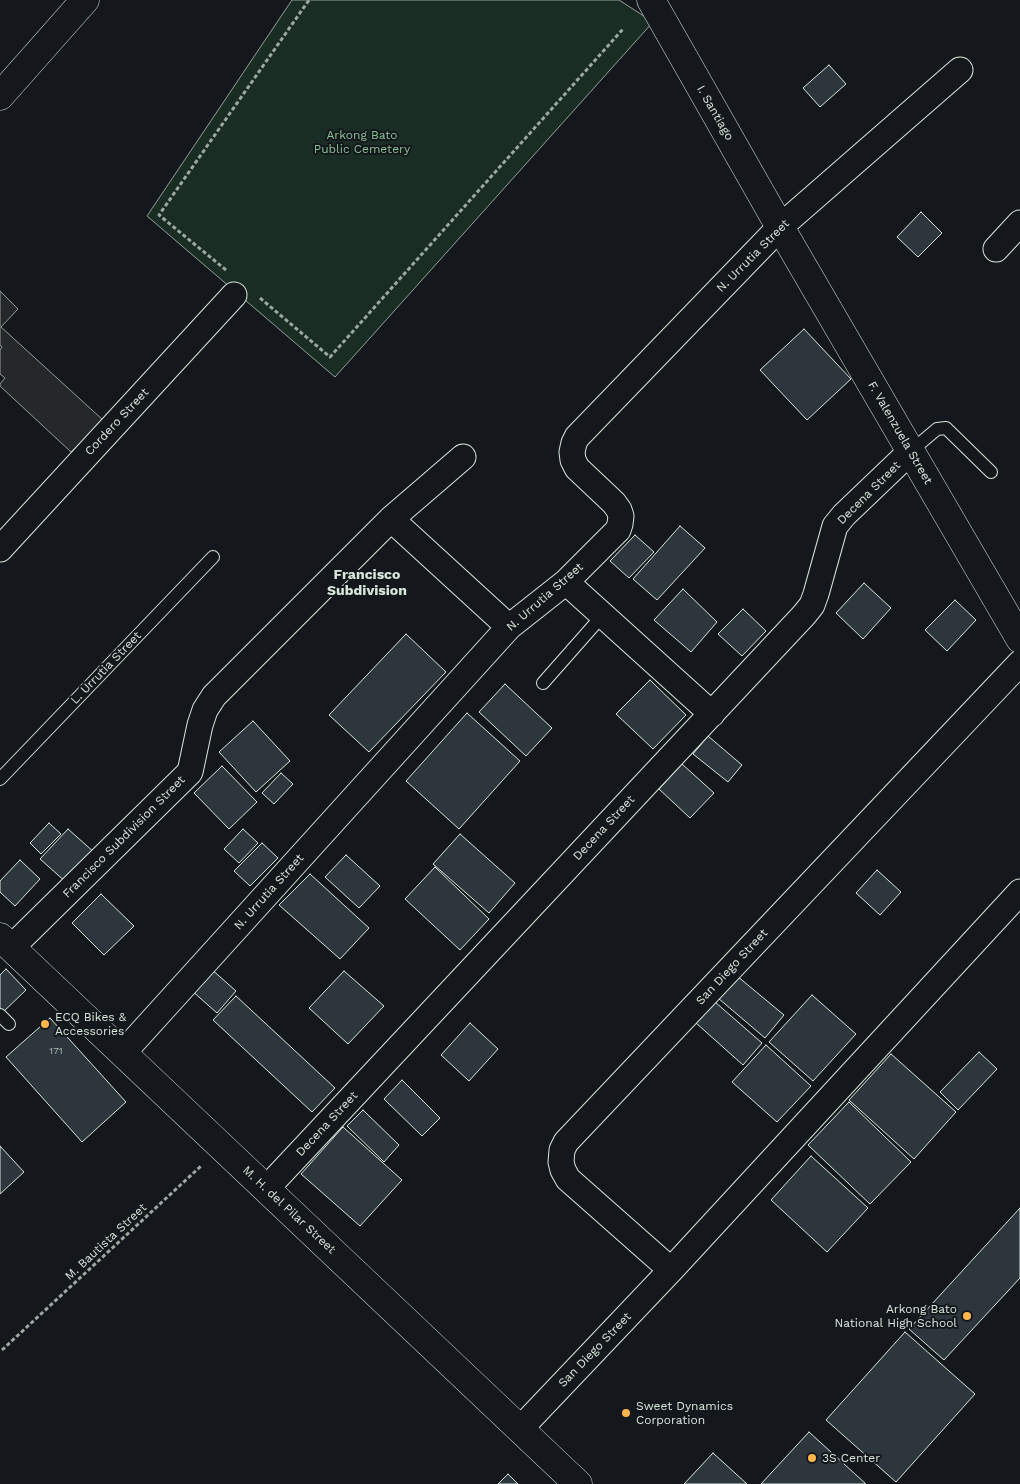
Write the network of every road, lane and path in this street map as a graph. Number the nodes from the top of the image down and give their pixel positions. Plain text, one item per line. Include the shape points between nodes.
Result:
1 (85, 0) edge
2 (309, 0) edge
3 (651, 0) edge
4 (623, 29) dead end
5 (960, 70) dead end
6 (0, 96) edge
7 (159, 215) dead end
8 (1020, 223) edge
9 (780, 227) junction
10 (996, 249) dead end
11 (234, 295) dead end
12 (330, 356) dead end
13 (911, 452) junction
14 (462, 457) dead end
15 (991, 472) dead end
16 (391, 518) junction
17 (0, 549) edge
18 (213, 557) dead end
19 (566, 582) junction
20 (602, 616) junction
21 (509, 627) junction
22 (1020, 639) edge
23 (1020, 663) edge
24 (542, 683) dead end
25 (712, 714) junction
26 (0, 779) edge
27 (1020, 892) edge
28 (4, 948) edge
29 (0, 1014) edge
30 (9, 1024) dead end
31 (123, 1053) junction
32 (222, 1146) junction
33 (266, 1189) junction
34 (671, 1270) junction
35 (2, 1350) dead end
36 (520, 1429) junction
37 (578, 1484) edge

1 - 6 main road
2 - 7 path
3 - 9 main road, I. Santiago
4 - 12 path
5 - 9 street, N. Urrutia Street
8 - 10 street
9 - 13 main road, F. Valenzuela Street
9 - 19 street, N. Urrutia Street via 577,437 572,452 577,468 614,503 621,516 618,530
11 - 17 street, Cordero Street
13 - 15 lane via 937,429 946,428
13 - 22 main road, F. Valenzuela Street
13 - 25 street, Decena Street via 835,526 812,605
14 - 16 street, Francisco Subdivision Street
16 - 21 street
16 - 28 street, Francisco Subdivision Street via 214,696 200,725 190,772
18 - 26 lane, L. Urrutia Street
19 - 20 street
19 - 21 street, N. Urrutia Street
20 - 24 lane
20 - 25 street
21 - 31 street, N. Urrutia Street
23 - 34 street, San Diego Street via 566,1142 561,1162 568,1179
25 - 33 street, Decena Street
27 - 34 street, San Diego Street
28 - 31 main road, M. H. del Pilar Street
29 - 30 lane
31 - 32 main road, M. H. del Pilar Street
32 - 33 main road, M. H. del Pilar Street
32 - 35 path, M. Bautista Street
33 - 36 main road, M. H. del Pilar Street
34 - 36 street, San Diego Street
36 - 37 main road, M. H. del Pilar Street

